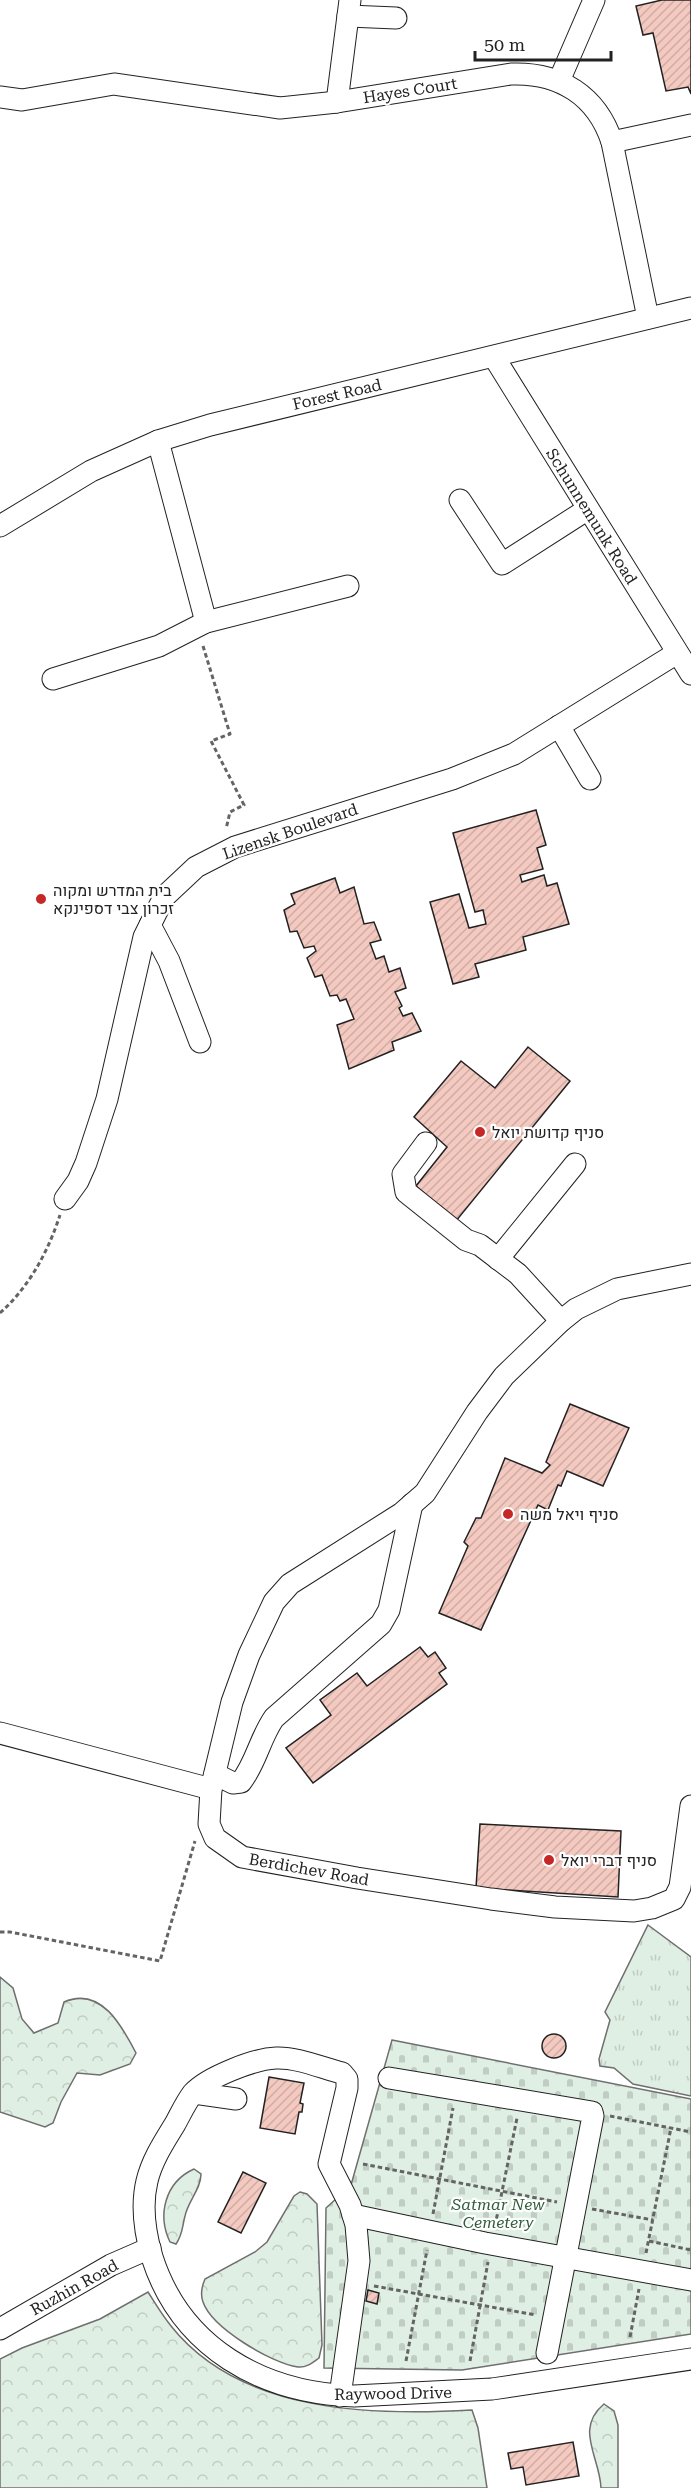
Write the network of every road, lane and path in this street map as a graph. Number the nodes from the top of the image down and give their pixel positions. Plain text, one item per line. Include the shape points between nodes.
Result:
1 (594, 0) edge
2 (349, 8) edge
3 (396, 18) dead end
4 (559, 81) junction
5 (0, 97) edge
6 (337, 102) junction
7 (691, 125) edge
8 (612, 142) junction
9 (691, 308) edge
10 (648, 318) junction
11 (494, 357) junction
12 (158, 441) junction
13 (460, 500) dead end
14 (588, 509) junction
15 (0, 526) edge
16 (348, 586) dead end
17 (206, 622) junction
18 (677, 653) junction
19 (691, 674) edge
20 (53, 679) dead end
21 (559, 726) junction
22 (590, 779) dead end
23 (235, 847) junction
24 (150, 925) junction
25 (200, 1042) dead end
26 (426, 1143) dead end
27 (575, 1164) dead end
28 (65, 1199) joint
29 (498, 1259) junction
30 (691, 1274) edge
31 (0, 1313) edge
32 (561, 1321) junction
33 (412, 1504) junction
34 (0, 1733) edge
35 (213, 1781) junction
36 (691, 1806) edge
37 (209, 1824) junction
38 (0, 1932) edge
39 (389, 2078) dead end
40 (194, 2093) junction
41 (236, 2099) dead end
42 (592, 2112) junction
43 (670, 2128) junction
44 (691, 2132) edge
45 (363, 2164) dead end
46 (575, 2206) junction
47 (353, 2215) junction
48 (653, 2220) junction
49 (649, 2241) junction
50 (150, 2248) junction
51 (691, 2250) edge
52 (565, 2257) junction
53 (643, 2271) junction
54 (691, 2280) edge
55 (364, 2284) dead end
56 (553, 2319) junction
57 (0, 2329) edge
58 (630, 2337) dead end
59 (547, 2353) dead end
60 (691, 2359) edge
61 (340, 2396) junction

1 - 4 street
2 - 3 street
2 - 6 street
4 - 6 street, Hayes Court via 527,73 511,74
4 - 8 street, Hayes Court via 596,108
5 - 6 street, Hayes Court via 22,100 114,84 280,108
7 - 8 street
8 - 10 street, Hayes Court
9 - 10 street, Forest Road
10 - 11 street, Forest Road
11 - 12 street, Forest Road
11 - 14 street, Schunnemunk Road
12 - 15 street, Forest Road via 91,471
12 - 17 street
13 - 14 street via 502,564
14 - 18 street, Schunnemunk Road
16 - 17 street
17 - 20 street via 159,646
17 - 23 path via 202,649 230,734 211,741 244,805 230,812 226,829
18 - 19 street, Schunnemunk Road
18 - 21 street, Lizensk Boulevard
21 - 22 street
21 - 23 street, Lizensk Boulevard via 514,754 452,779
23 - 24 street, Lizensk Boulevard via 195,867 164,897
24 - 25 street via 169,961
24 - 28 street, Lizensk Boulevard via 107,1099 86,1163
26 - 29 street via 403,1174 406,1192 466,1240
27 - 29 street
28 - 31 path via 51,1243 27,1282
29 - 32 street via 518,1274
30 - 32 street via 617,1289
32 - 33 street via 504,1376 424,1494
33 - 35 street via 290,1584 274,1602 232,1702
33 - 35 street via 389,1610 381,1624 274,1718 241,1782
34 - 35 street
35 - 37 street
36 - 37 street, Berdichev Road via 680,1887 674,1899 634,1911 491,1899 242,1857 215,1838
37 - 38 path via 195,1839 160,1961
39 - 42 street
40 - 41 street
40 - 47 street via 237,2068 275,2058 342,2073 347,2088 329,2161
40 - 50 street, Raywood Drive via 148,2175 144,2205
42 - 43 path
42 - 46 street
43 - 44 path
43 - 48 path
45 - 46 path
46 - 48 path
46 - 52 street
47 - 52 street
47 - 61 street via 359,2239 358,2272
48 - 49 path
49 - 51 path
49 - 53 path
50 - 57 street, Ruzhin Road via 111,2265
50 - 61 street, Raywood Drive via 160,2279 178,2312 195,2334 217,2352 292,2388
52 - 53 street
52 - 56 street
53 - 54 street
53 - 58 path
55 - 56 path
56 - 59 street
60 - 61 street, Raywood Drive via 492,2389

